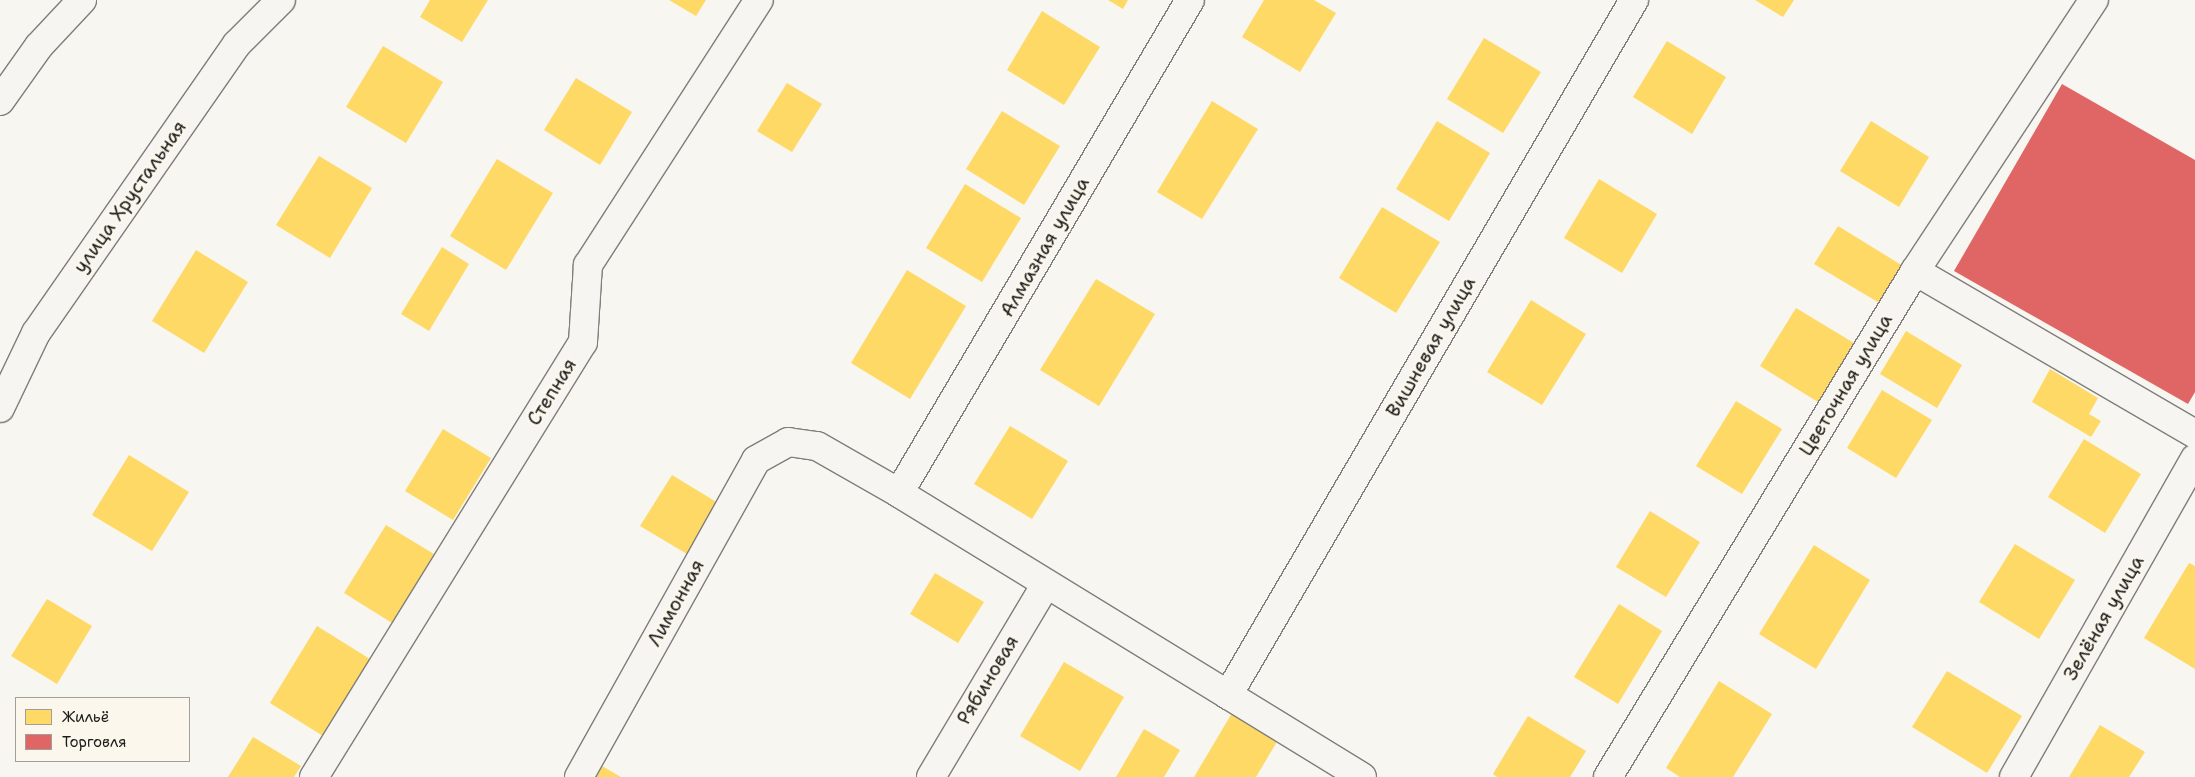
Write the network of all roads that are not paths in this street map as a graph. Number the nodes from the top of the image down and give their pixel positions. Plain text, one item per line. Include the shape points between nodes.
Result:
1 (82, 0) edge
2 (282, 0) edge
3 (759, 0) edge
4 (1190, 0) edge
5 (1634, 0) edge
6 (2094, 0) edge
7 (0, 101) edge
8 (1915, 271) junction
9 (0, 408) edge
10 (2195, 434) edge
11 (2195, 459) edge
12 (900, 493) junction
13 (1046, 584) junction
14 (1228, 695) junction
15 (314, 777) edge
16 (578, 777) edge
17 (930, 777) edge
18 (1362, 777) edge
19 (1608, 777) edge
20 (2014, 777) edge

1 - 7 street via 39,46
2 - 9 street, улица Хрустальная via 237,44 36,334
3 - 15 street, Степная via 588,265 583,342
4 - 12 street, Алмазная улица
5 - 14 street, Вишневая улица
6 - 8 street, Цветочная улица
8 - 10 street
8 - 19 street, Цветочная улица
11 - 20 street, Зелёная улица
12 - 13 street
12 - 16 street, Лимонная via 817,446 788,442 756,460
13 - 14 street
13 - 17 street, Рябиновая
14 - 18 street

